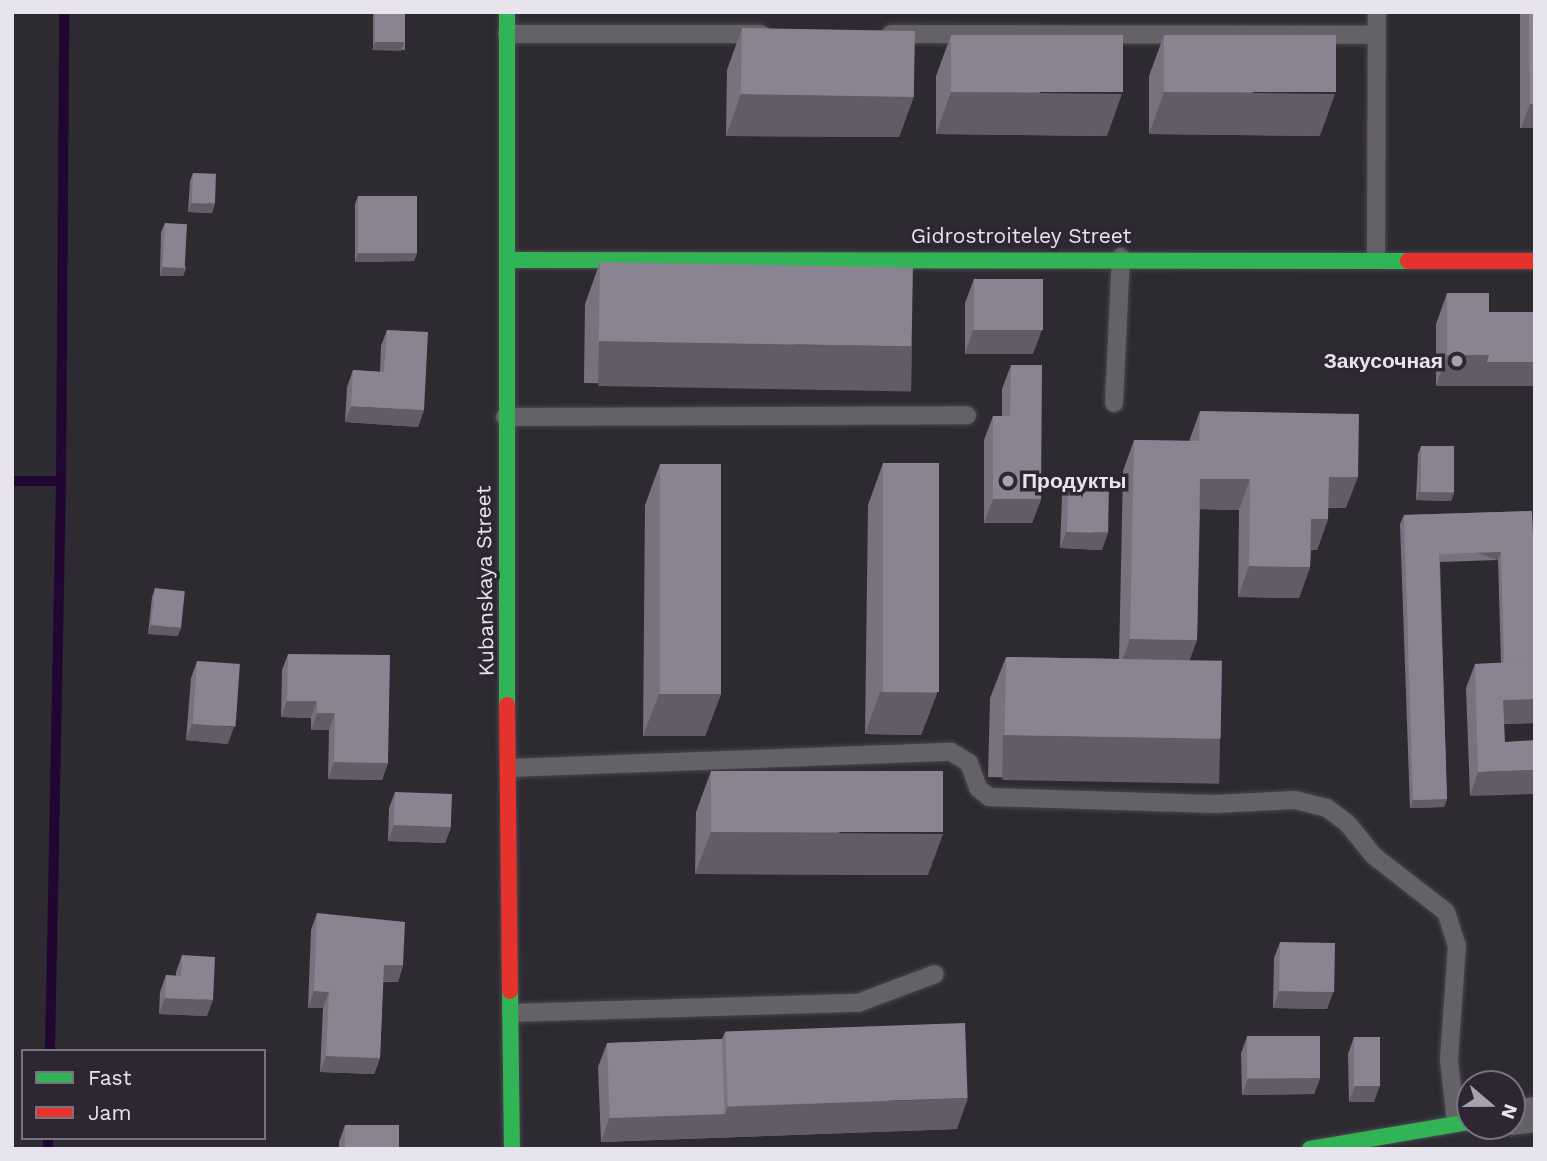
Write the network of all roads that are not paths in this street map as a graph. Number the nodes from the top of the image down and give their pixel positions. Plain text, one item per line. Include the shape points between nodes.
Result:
1 (507, 12) edge
2 (1377, 12) edge
3 (507, 34) junction
4 (783, 34) edge
5 (866, 34) edge
6 (1377, 35) junction
7 (1121, 257) junction
8 (1376, 258) junction
9 (508, 260) junction
10 (1535, 261) edge
11 (1114, 403) dead end
12 (967, 415) dead end
13 (505, 417) junction
14 (509, 768) junction
15 (935, 974) dead end
16 (511, 1013) junction
17 (1456, 1091) edge
18 (1456, 1123) edge
19 (512, 1149) edge
20 (1310, 1149) edge

1 - 3 street, Kubanskaya Street
2 - 6 lane
3 - 4 lane
3 - 9 street, Kubanskaya Street
5 - 6 lane
6 - 8 lane
7 - 8 street, Gidrostroiteley Street
7 - 9 street, Gidrostroiteley Street
7 - 11 lane
8 - 10 street, Gidrostroiteley Street
9 - 13 street, Kubanskaya Street
12 - 13 lane
13 - 14 street, Kubanskaya Street
14 - 16 street, Kubanskaya Street
14 - 17 lane via 951,752 969,763 978,788 989,797 1215,804 1295,800 1327,808 1383,863 1446,912 1457,946 1449,1060
15 - 16 lane via 858,1003
16 - 19 street, Kubanskaya Street
18 - 20 street

